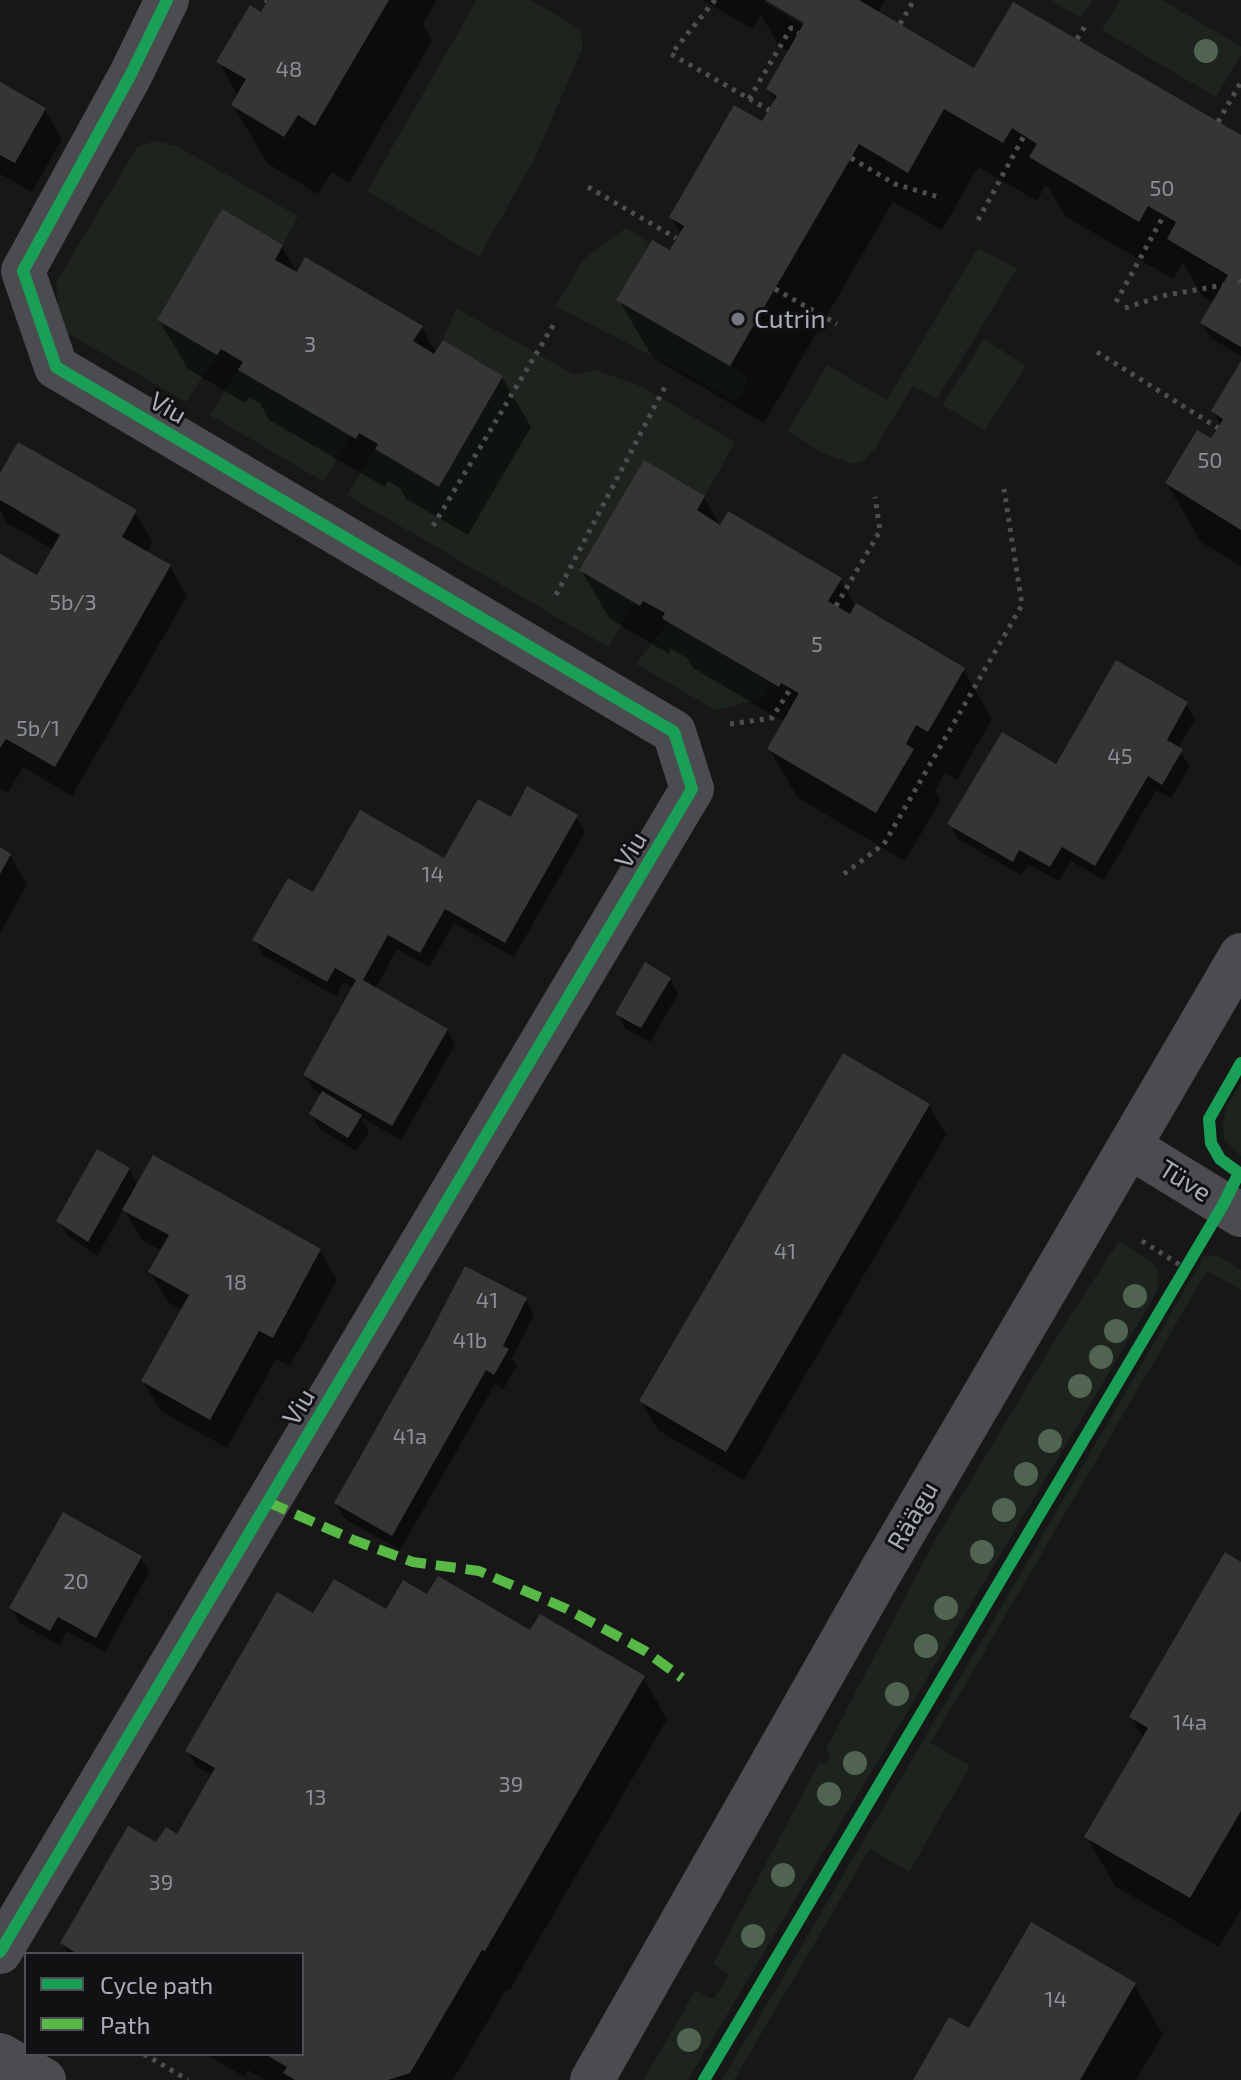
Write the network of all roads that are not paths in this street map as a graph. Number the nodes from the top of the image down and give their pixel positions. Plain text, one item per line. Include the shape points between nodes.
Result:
1 (167, 0) edge
2 (1241, 955) edge
3 (1130, 1147) junction
4 (1232, 1210) edge
5 (0, 1952) edge
6 (0, 2055) edge
7 (44, 2080) edge
8 (592, 2080) edge

1 - 5 street, Viu via 23,271 56,367 674,732 692,789
2 - 3 street, Räägu
3 - 4 street, Tüve
3 - 8 street, Räägu
6 - 7 street

